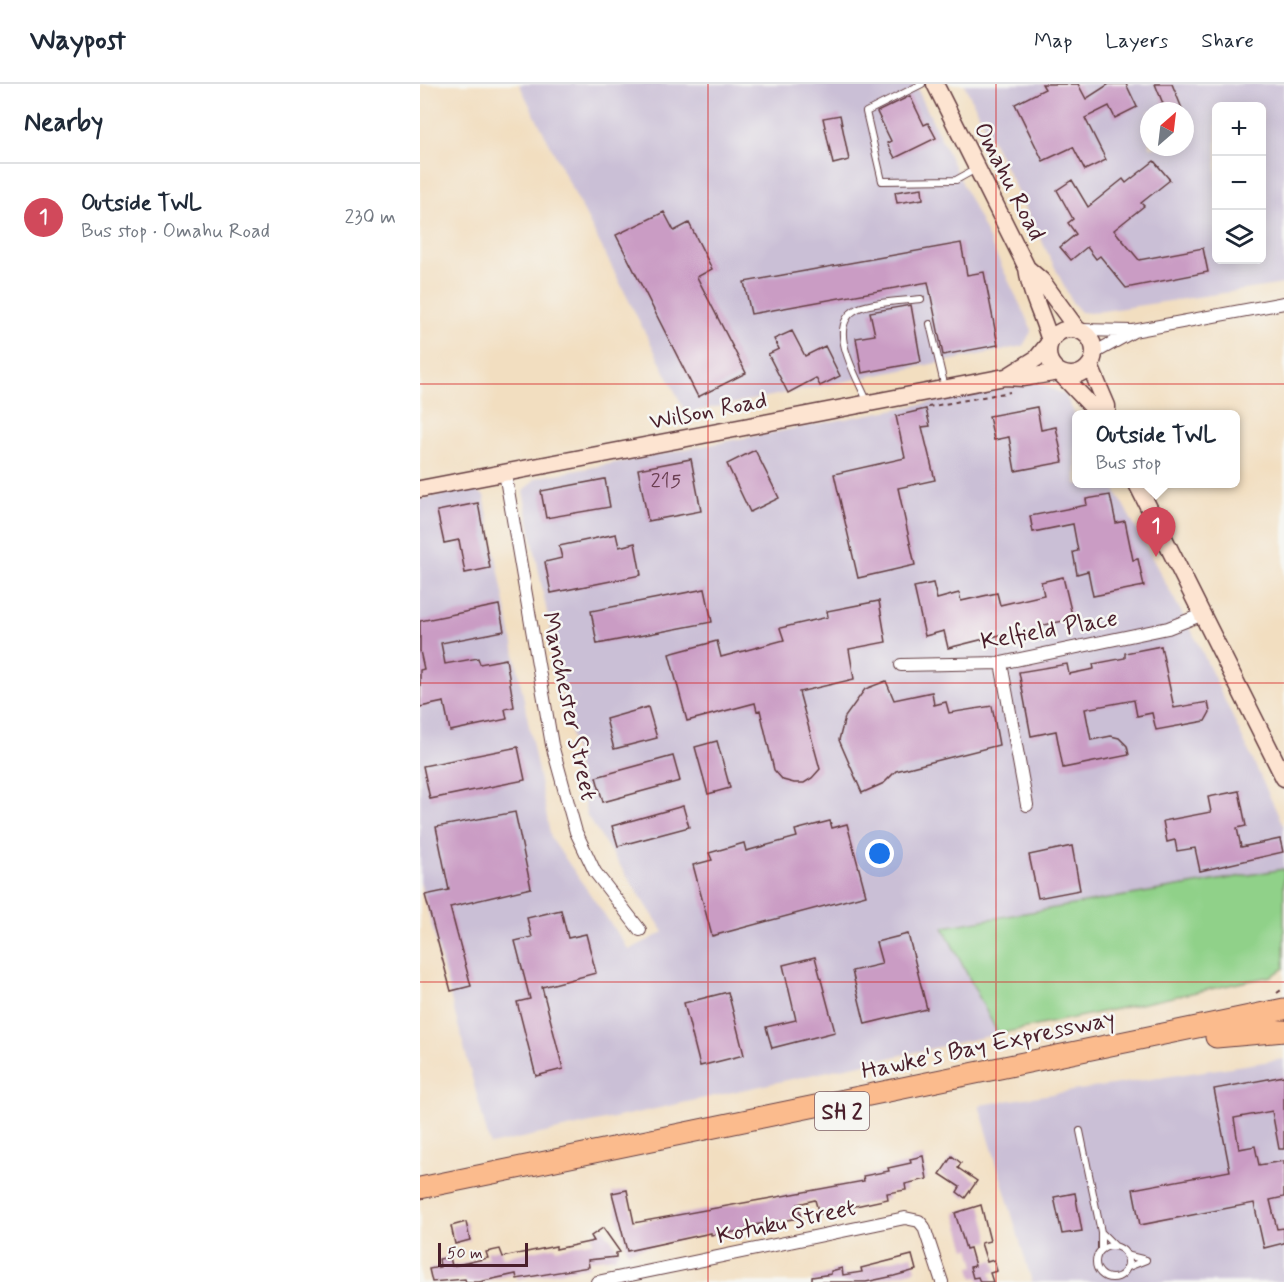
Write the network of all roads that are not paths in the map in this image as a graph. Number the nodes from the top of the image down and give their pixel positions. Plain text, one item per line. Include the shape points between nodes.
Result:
1 (922, 84) edge
2 (935, 84) edge
3 (977, 169) junction
4 (1027, 268) junction
5 (921, 299) dead end
6 (1284, 303) edge
7 (930, 324) dead end
8 (1078, 329) junction
9 (1133, 331) junction
10 (1049, 342) junction
11 (1092, 359) junction
12 (1059, 372) junction
13 (1009, 385) junction
14 (945, 389) junction
15 (868, 404) junction
16 (1095, 410) edge
17 (1107, 410) edge
18 (505, 473) junction
19 (1139, 488) edge
20 (420, 489) edge
21 (1201, 615) junction
22 (1001, 663) junction
23 (901, 665) dead end
24 (1284, 778) edge
25 (1027, 806) dead end
26 (640, 930) dead end
27 (1284, 1009) edge
28 (1284, 1031) edge
29 (1080, 1131) dead end
30 (420, 1188) edge
31 (420, 1200) edge
32 (1101, 1232) junction
33 (1115, 1246) junction
34 (1101, 1250) junction
35 (1126, 1255) junction
36 (1126, 1268) junction
37 (1099, 1271) junction
38 (1112, 1277) junction
39 (630, 1279) edge
40 (597, 1282) edge
41 (942, 1282) edge
42 (1101, 1282) edge
43 (1106, 1282) edge

1 - 3 lane via 866,112 882,181 956,180
2 - 3 main road, Omahu Road
3 - 4 main road, Omahu Road
4 - 8 main road, Omahu Road via 1042,281
4 - 10 main road, Omahu Road via 1029,286 1044,319
5 - 15 lane via 857,309 843,325 845,351
6 - 9 street
7 - 14 lane
8 - 9 street
8 - 10 main road via 1061,330
8 - 11 main road via 1090,339
9 - 11 street
10 - 12 main road via 1050,362
10 - 13 main road, Wilson Road
11 - 12 main road via 1073,375
11 - 17 main road
12 - 13 main road, Wilson Road via 1023,378
12 - 16 main road
13 - 14 main road, Wilson Road
14 - 15 main road, Wilson Road
15 - 18 main road, Wilson Road
18 - 20 main road, Wilson Road
18 - 26 street, Manchester Street via 552,745 576,832 595,872
19 - 21 main road
21 - 22 street, Kelfield Place via 1168,628
21 - 24 main road
22 - 23 street, Kelfield Place
22 - 25 street
27 - 30 highway, Hawke's Bay Expressway / SH 2
28 - 31 highway, Hawke's Bay Expressway / SH 2 via 1220,1036 1115,1056
29 - 32 lane
32 - 33 lane
32 - 34 lane
33 - 34 lane
33 - 35 lane
34 - 37 lane via 1096,1259
35 - 36 lane
35 - 36 lane via 1146,1260
36 - 38 lane via 1121,1275
37 - 38 lane
37 - 42 lane
38 - 43 lane
39 - 40 street, Kotuku Street
39 - 41 street, Kotuku Street via 906,1218 919,1221 924,1227

